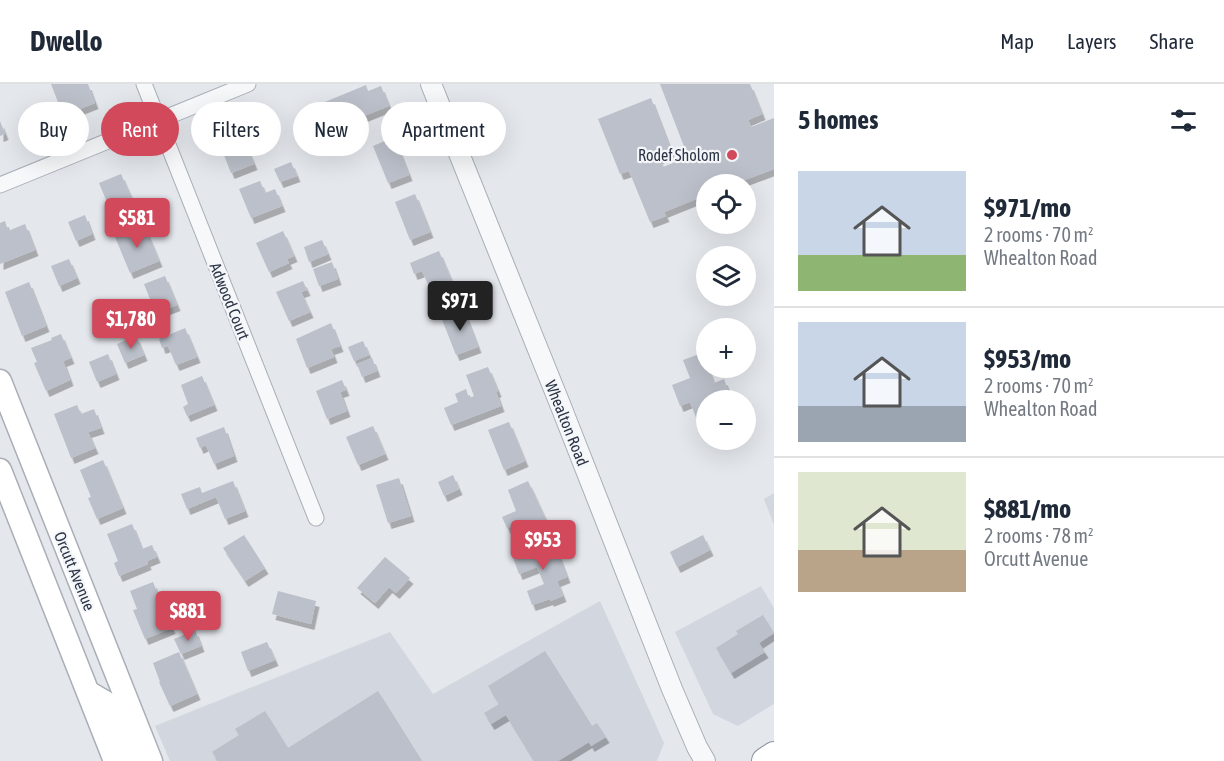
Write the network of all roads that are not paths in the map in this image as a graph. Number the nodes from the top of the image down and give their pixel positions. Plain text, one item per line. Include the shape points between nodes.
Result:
1 (144, 84) edge
2 (248, 84) edge
3 (430, 84) edge
4 (152, 102) edge
5 (179, 112) edge
6 (101, 144) edge
7 (173, 156) edge
8 (0, 185) edge
9 (0, 381) edge
10 (0, 470) edge
11 (316, 518) dead end
12 (87, 691) junction
13 (774, 755) edge
14 (115, 761) edge
15 (146, 761) edge
16 (705, 761) edge
17 (765, 761) edge

1 - 4 street, Adwood Court
2 - 5 street
3 - 16 street, Whealton Road via 672,689
6 - 8 street
7 - 11 street, Adwood Court
9 - 15 main road, Orcutt Avenue
10 - 12 main road, Orcutt Avenue
12 - 14 main road, Orcutt Avenue
12 - 15 main road via 112,711 133,757
13 - 17 highway

